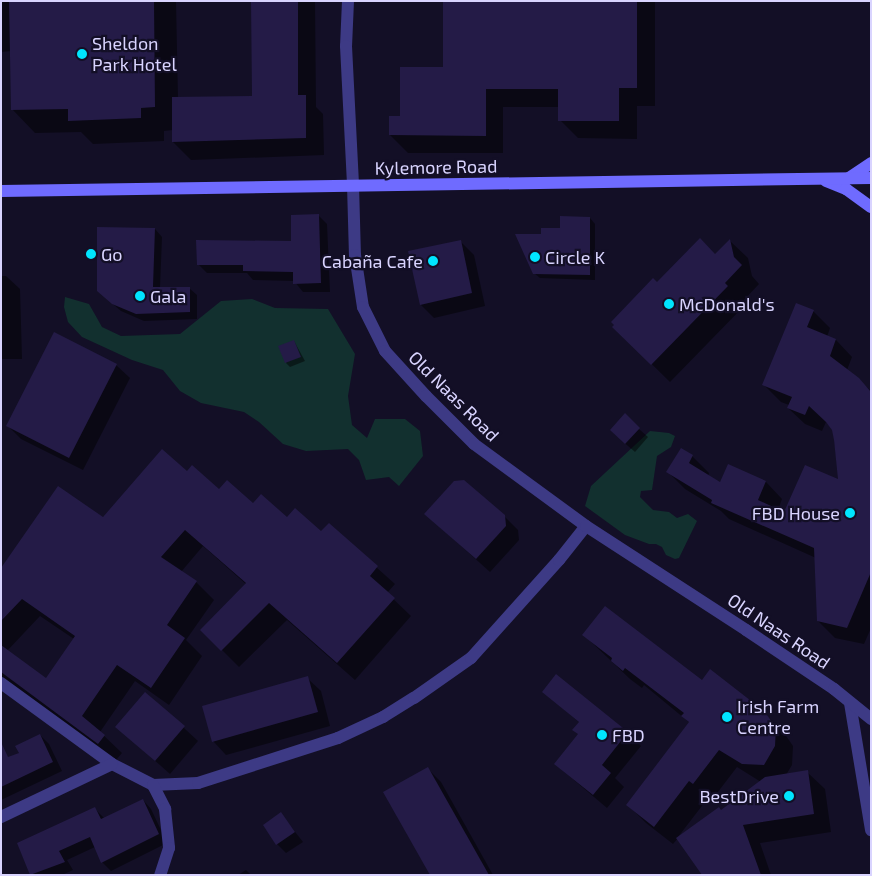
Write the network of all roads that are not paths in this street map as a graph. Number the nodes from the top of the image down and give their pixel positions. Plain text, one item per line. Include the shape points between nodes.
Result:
1 (348, 1) edge
2 (871, 163) edge
3 (849, 178) junction
4 (871, 178) edge
5 (821, 179) junction
6 (353, 185) junction
7 (1, 191) edge
8 (871, 207) edge
9 (586, 526) junction
10 (1, 683) edge
11 (850, 703) junction
12 (870, 718) edge
13 (112, 764) junction
14 (153, 785) junction
15 (1, 817) edge
16 (871, 830) edge
17 (160, 875) edge

1 - 6 street, Old Naas Road via 346,46
2 - 3 main road
3 - 4 main road, Kylemore Road
3 - 5 main road, Kylemore Road
5 - 6 main road, Kylemore Road
5 - 8 main road via 846,189
6 - 7 main road, Kylemore Road
6 - 9 street, Old Naas Road via 355,255 363,307 385,351 474,444
9 - 11 street, Old Naas Road via 834,689
9 - 14 street via 560,560 471,658 383,717 338,738 198,783
10 - 13 street
11 - 12 street, Old Naas Road
11 - 16 street
13 - 14 street
13 - 15 street
14 - 17 street via 165,809 169,848

